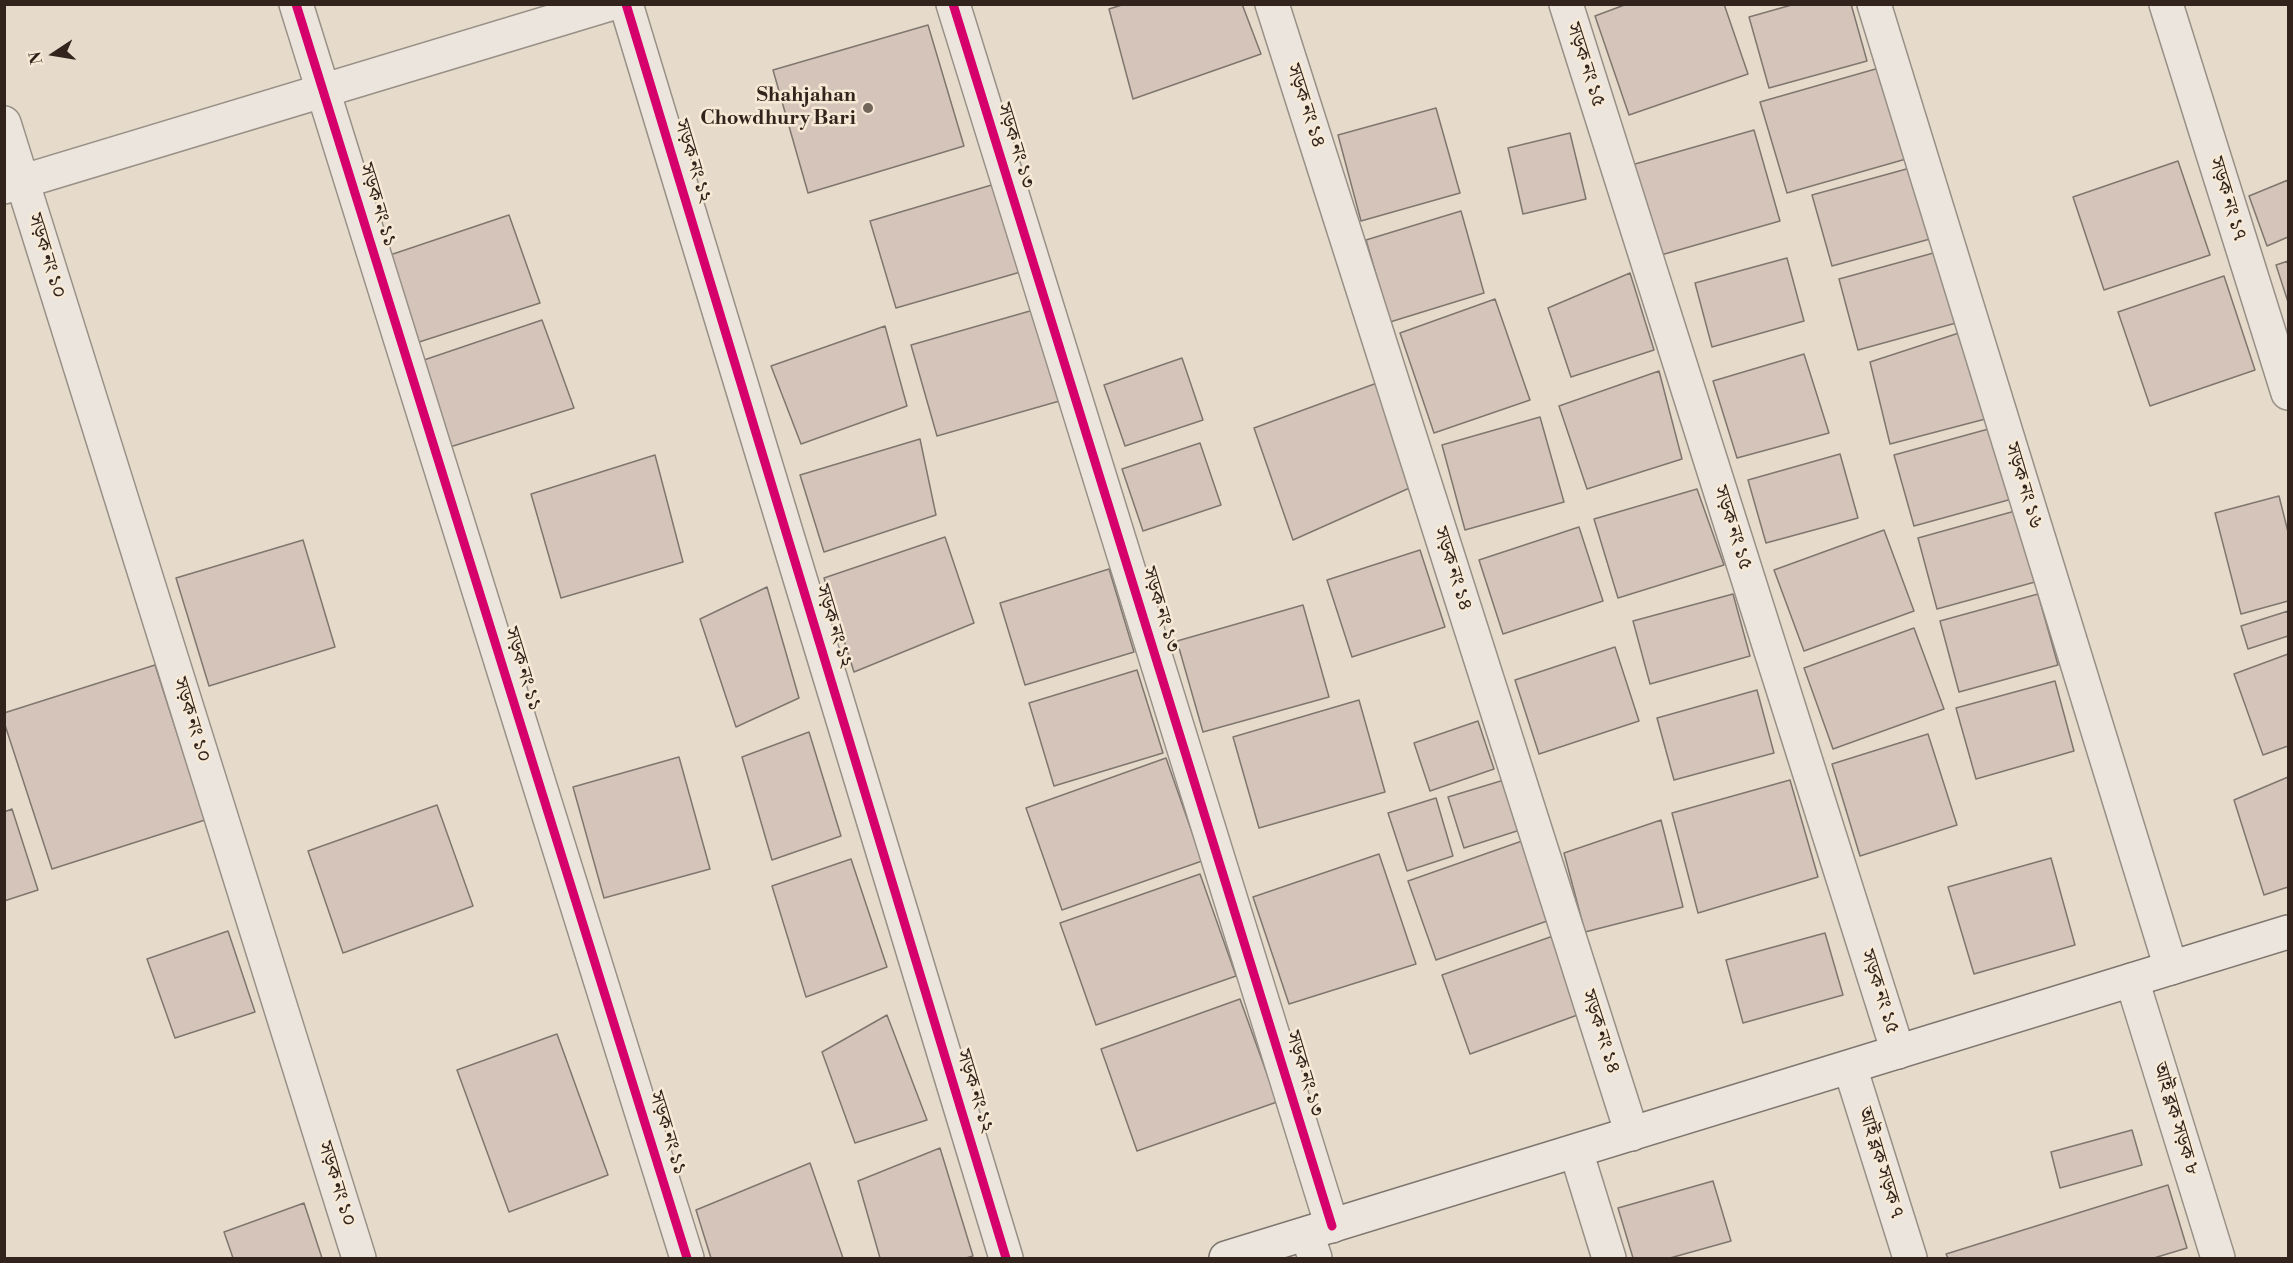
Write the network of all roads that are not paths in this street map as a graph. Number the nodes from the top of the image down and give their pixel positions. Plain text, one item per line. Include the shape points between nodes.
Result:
1 (296, 4) edge
2 (610, 4) edge
3 (626, 4) edge
4 (952, 4) edge
5 (1272, 4) edge
6 (1566, 4) edge
7 (1874, 4) edge
8 (2166, 4) edge
9 (323, 91) junction
10 (4, 123) edge
11 (14, 184) edge
12 (2289, 393) edge
13 (2289, 932) edge
14 (2171, 968) junction
15 (2132, 980) junction
16 (1898, 1052) junction
17 (1850, 1067) junction
18 (1632, 1134) junction
19 (1576, 1151) junction
20 (1318, 1239) edge
21 (359, 1258) edge
22 (687, 1258) edge
23 (1006, 1258) edge
24 (1226, 1258) edge
25 (1609, 1258) edge
26 (1910, 1258) edge
27 (2218, 1258) edge

1 - 9 street
2 - 9 street
3 - 23 street, সড়ক নং ১২
4 - 20 street, সড়ক নং ১৩
5 - 18 street, সড়ক নং ১৪
6 - 16 street, সড়ক নং ১৫
7 - 14 street, সড়ক নং ১৬
8 - 12 street, সড়ক নং ১৭
9 - 11 street
9 - 22 street, সড়ক নং ১১
10 - 11 street, সড়ক নং ১০
11 - 21 street, সড়ক নং ১০
13 - 14 street
14 - 15 street
15 - 16 street
15 - 27 street, আই ব্লক সড়ক ৮
16 - 17 street
17 - 18 street
17 - 26 street, আই ব্লক সড়ক ৭
18 - 19 street
19 - 20 street
19 - 25 street
20 - 24 street

